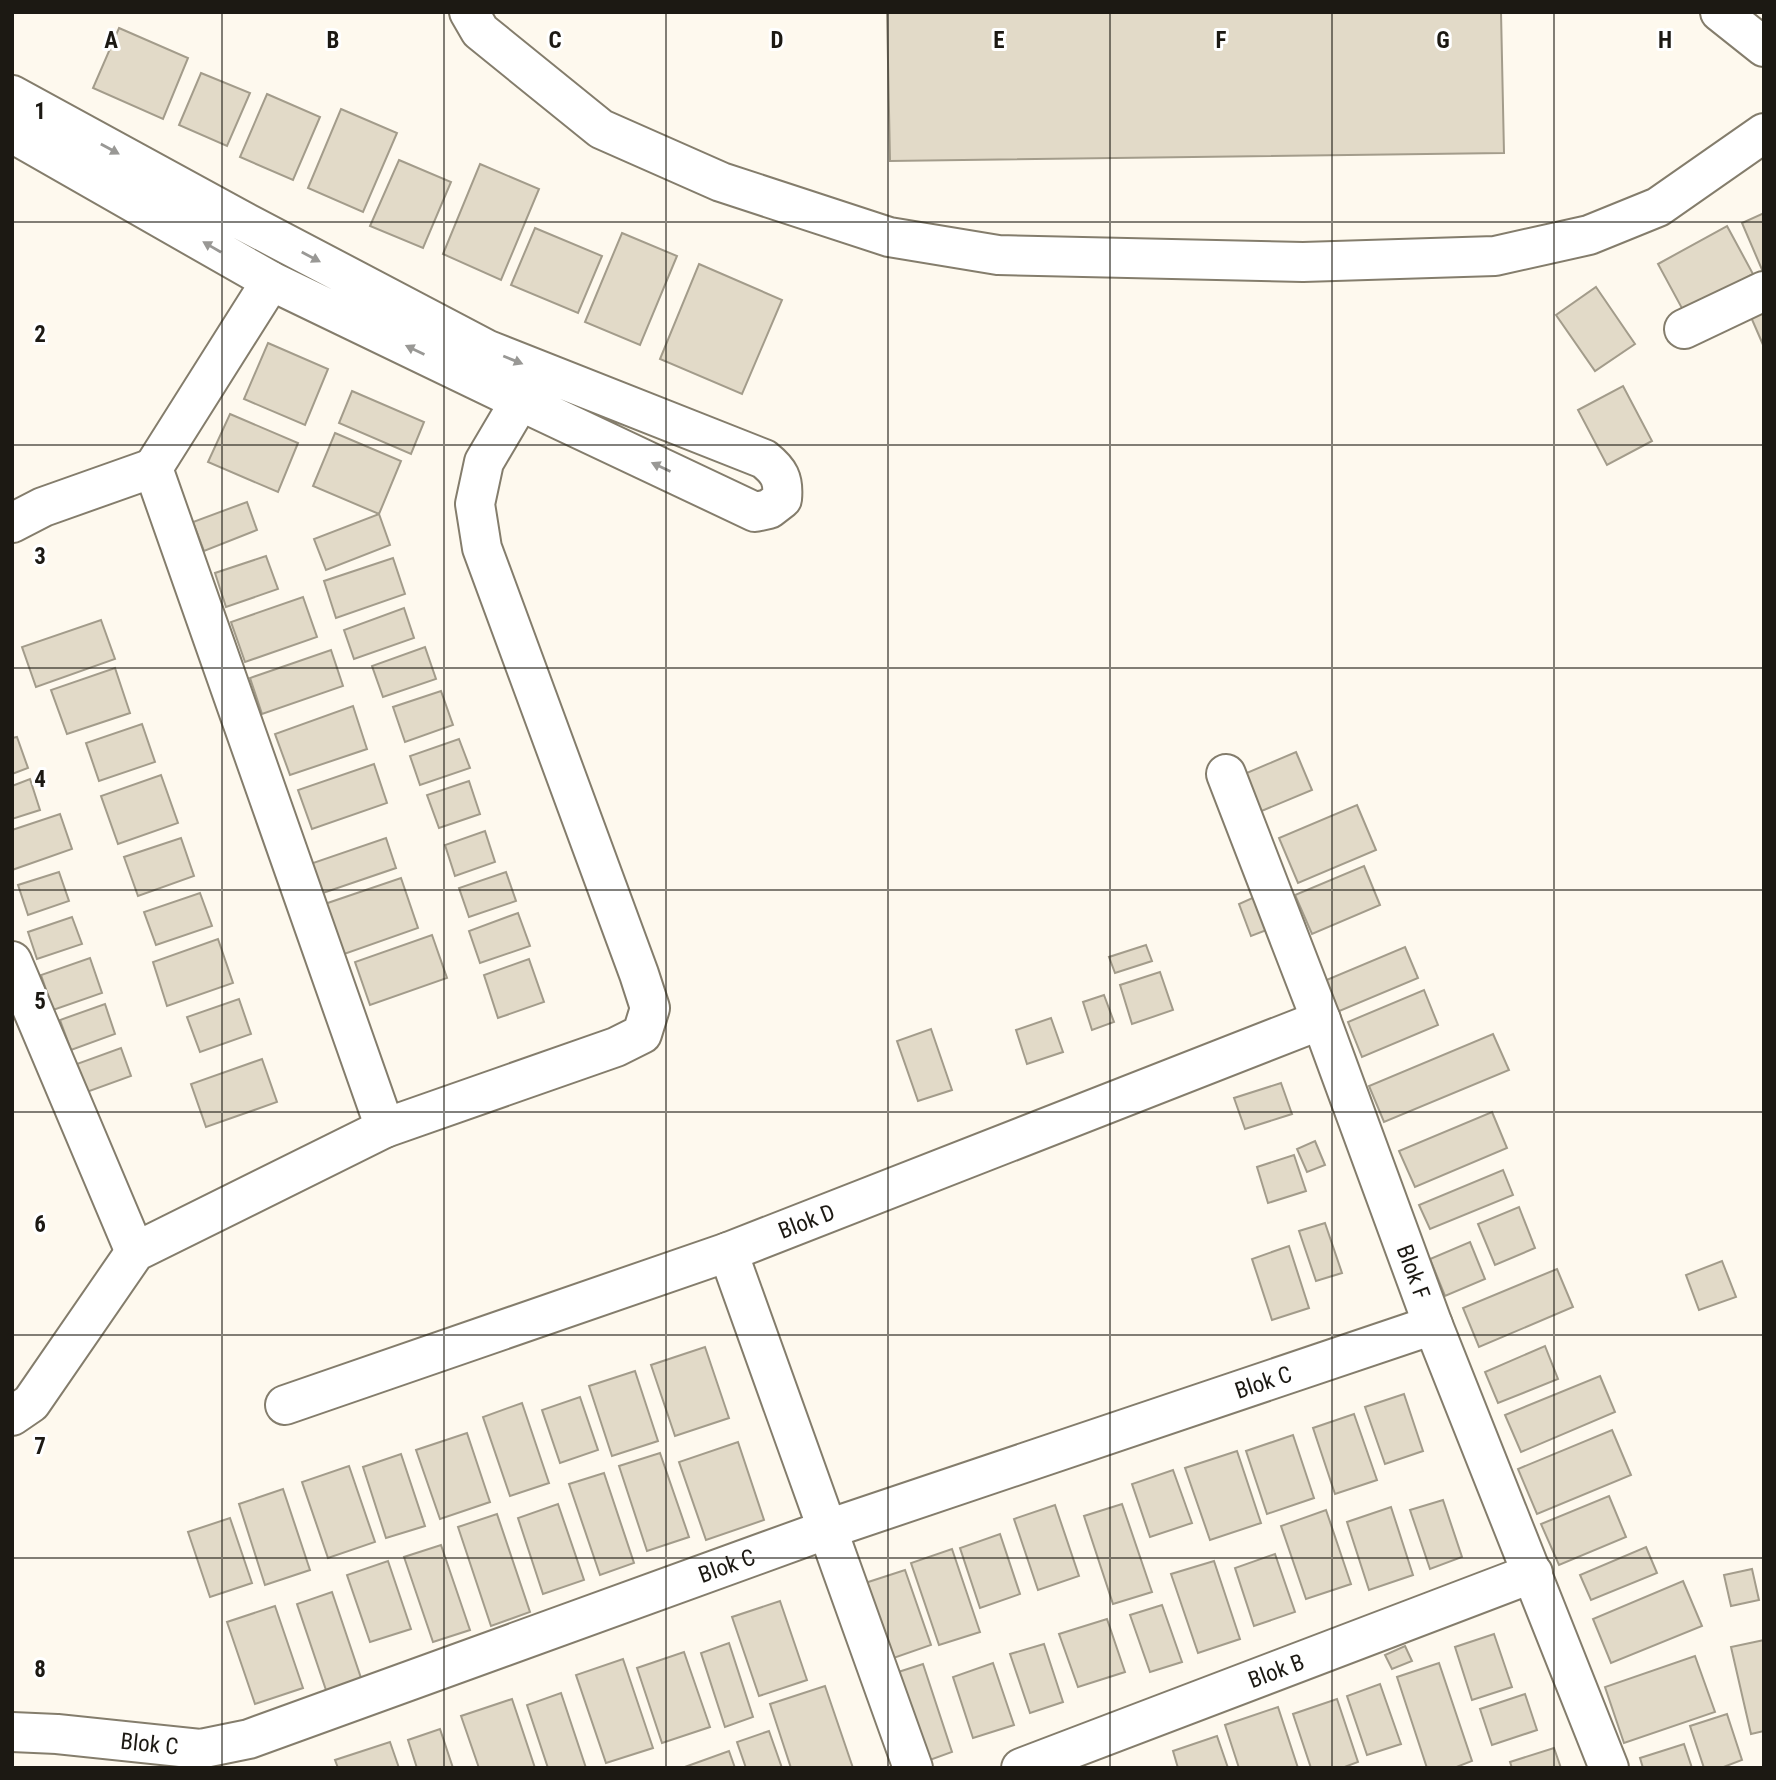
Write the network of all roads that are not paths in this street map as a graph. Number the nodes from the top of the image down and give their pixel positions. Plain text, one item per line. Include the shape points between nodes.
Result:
1 (469, 12) edge
2 (1720, 12) edge
3 (1764, 47) edge
4 (12, 95) edge
5 (12, 133) edge
6 (1764, 133) edge
7 (271, 281) junction
8 (1764, 291) edge
9 (1684, 329) dead end
10 (520, 401) junction
11 (743, 451) junction
12 (153, 468) junction
13 (722, 496) junction
14 (12, 523) edge
15 (1226, 774) dead end
16 (12, 961) edge
17 (1321, 1020) junction
18 (385, 1128) junction
19 (135, 1252) junction
20 (728, 1252) junction
21 (1433, 1325) junction
22 (285, 1405) dead end
23 (12, 1416) edge
24 (828, 1529) junction
25 (1533, 1573) junction
26 (12, 1732) edge
27 (913, 1768) edge
28 (1021, 1768) edge
29 (1609, 1768) edge

1 - 6 street via 480,31 601,129 721,181 889,237 998,255 1303,262 1494,256 1589,235 1658,207
2 - 3 street
4 -> 11 street via 488,350
7 -> 5 street
10 -> 7 street
7 - 12 street
8 - 9 street
13 -> 10 street
10 - 18 street via 484,462 475,504 482,548 650,1008 642,1034 616,1047
11 - 13 street
11 - 13 street via 776,469 783,485 782,499 755,512
12 - 14 street via 43,507
12 - 18 street
15 - 17 street, Blok F
16 - 19 street
17 - 20 street, Blok D
17 - 21 street, Blok F
18 - 19 street
19 - 23 street via 31,1403
20 - 22 street, Blok D
20 - 24 street
21 - 24 street, Blok C
21 - 25 street, Blok F
24 - 26 street, Blok C via 249,1739 200,1749
24 - 27 street
25 - 28 street, Blok B
25 - 29 street, Blok F

